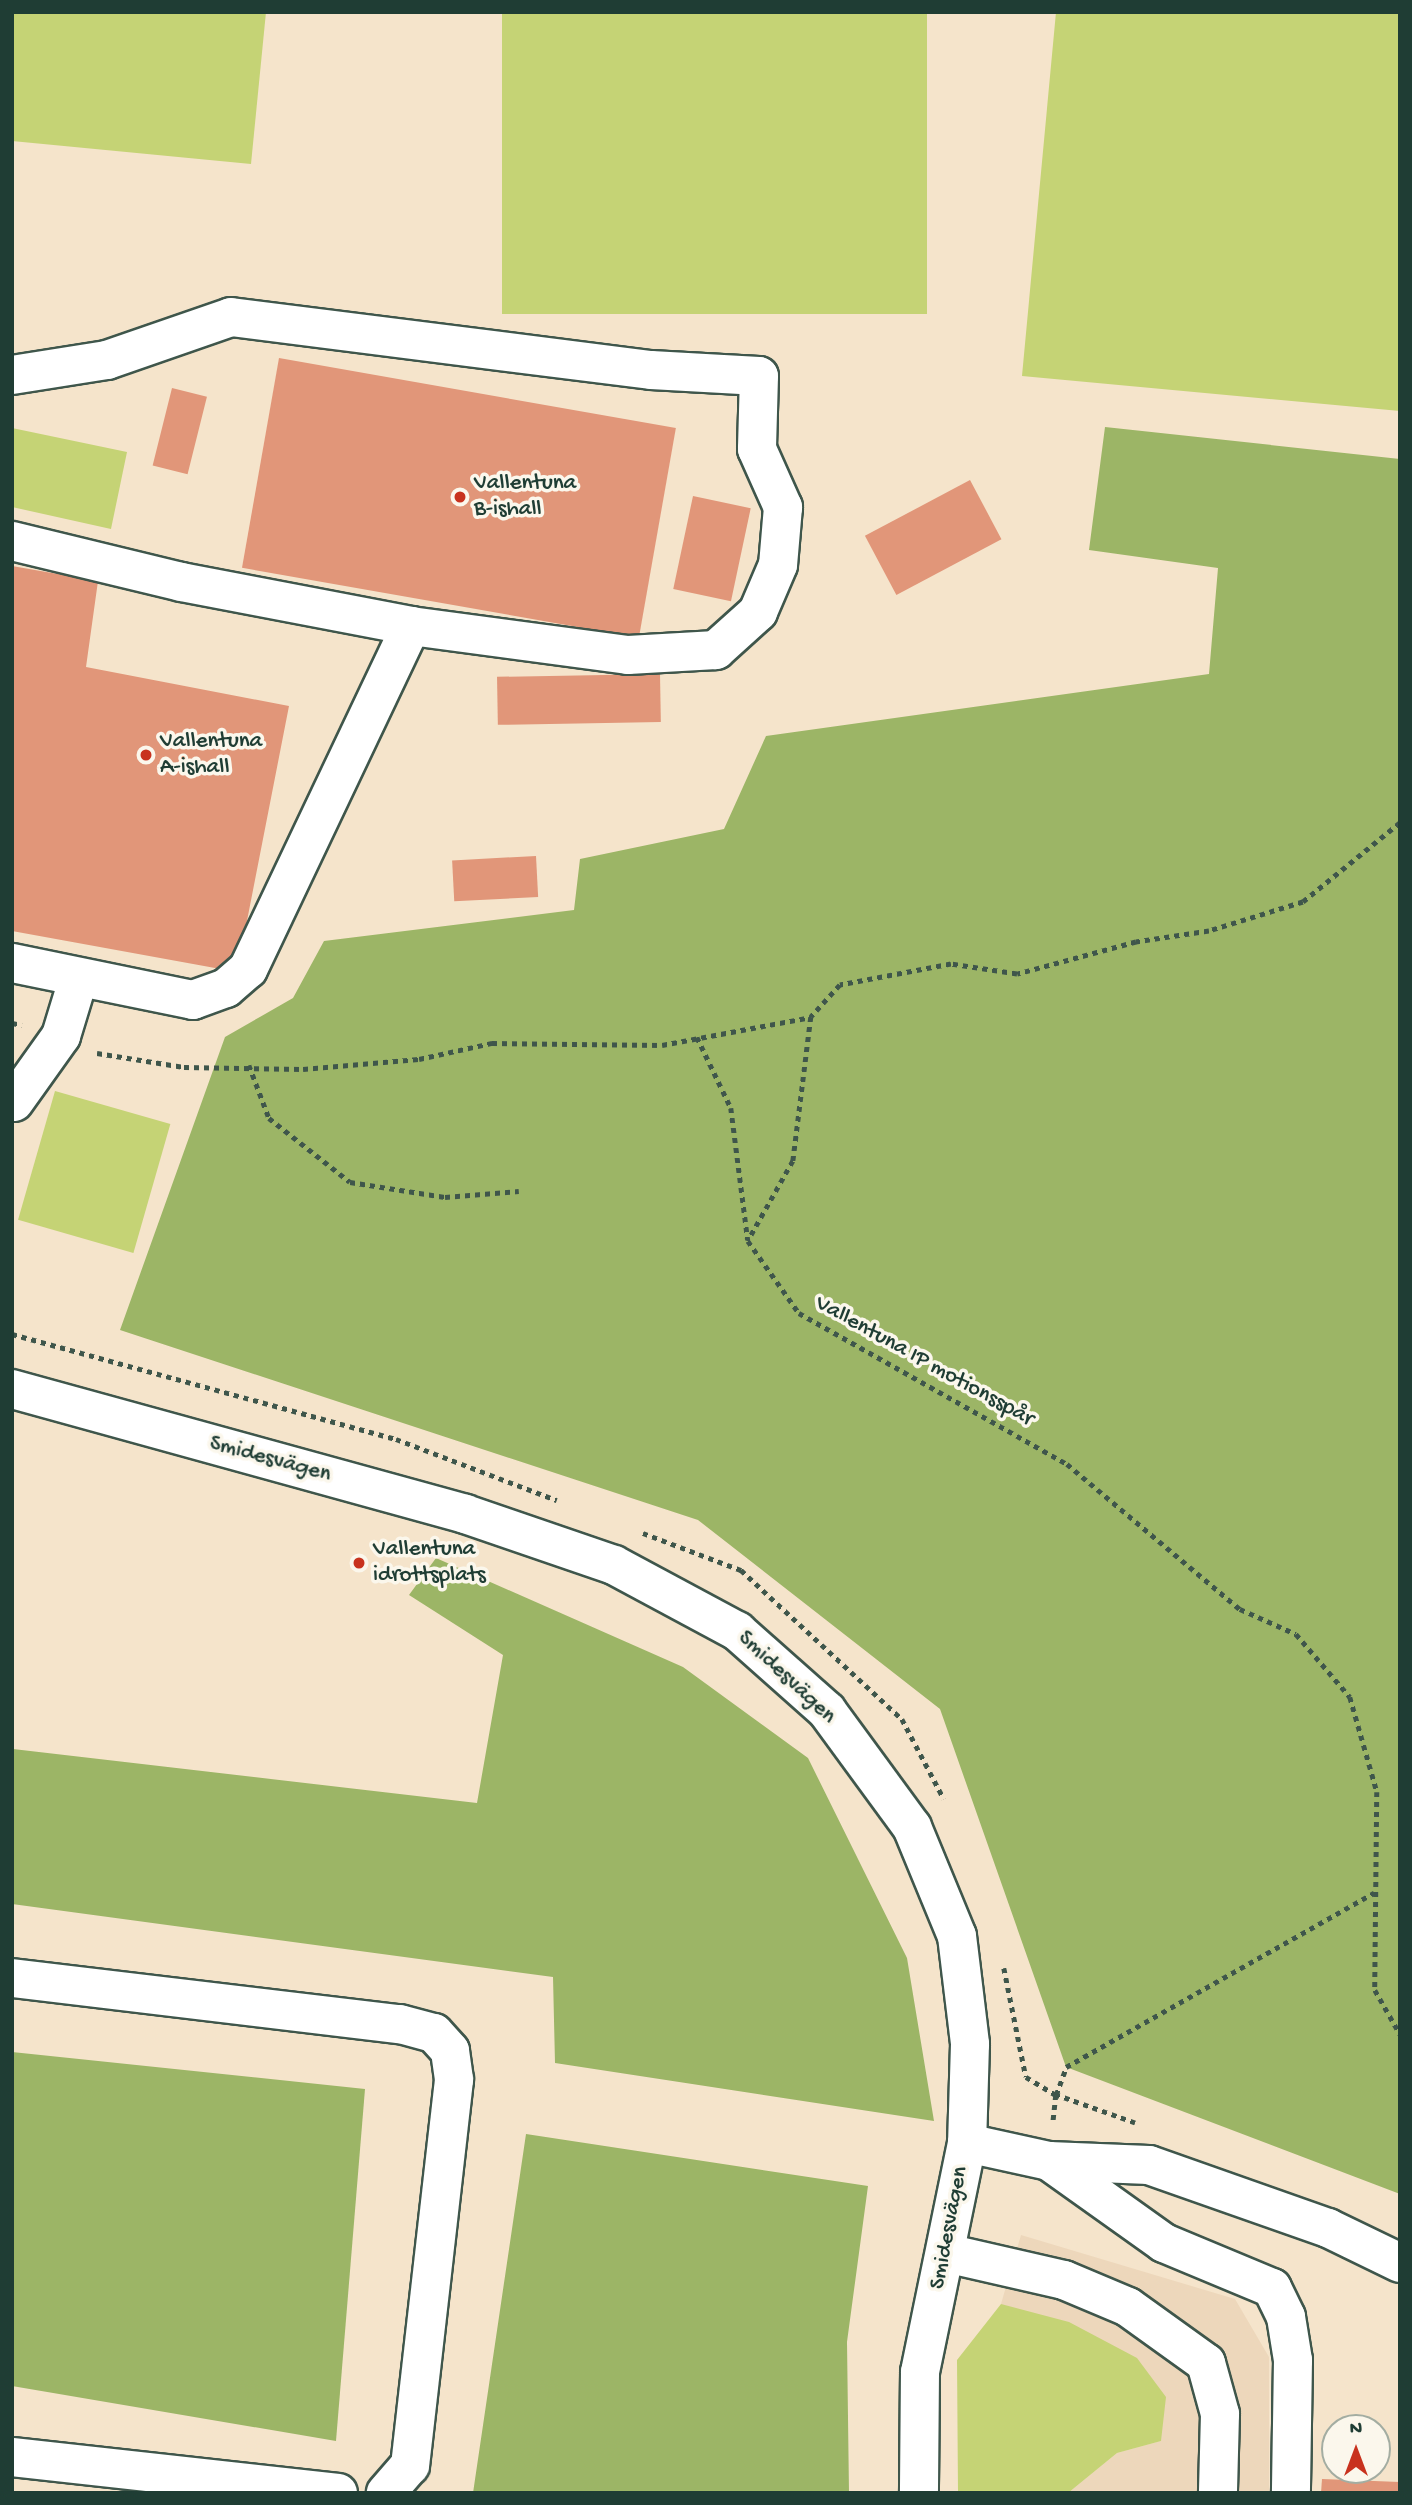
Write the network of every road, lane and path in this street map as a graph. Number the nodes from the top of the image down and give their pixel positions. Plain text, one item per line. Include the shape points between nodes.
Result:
1 (12, 375) edge
2 (12, 541) edge
3 (411, 626) junction
4 (1400, 823) edge
5 (12, 963) edge
6 (78, 979) junction
7 (811, 1017) junction
8 (12, 1023) edge
9 (61, 1036) junction
10 (697, 1037) junction
11 (249, 1065) junction
12 (14, 1102) dead end
13 (519, 1191) dead end
14 (748, 1241) junction
15 (12, 1334) edge
16 (13, 1392) edge
17 (562, 1502) dead end
18 (639, 1531) dead end
19 (951, 1812) dead end
20 (1374, 1893) junction
21 (1000, 1953) dead end
22 (12, 1978) edge
23 (1400, 2034) edge
24 (1056, 2095) junction
25 (967, 2143) junction
26 (1050, 2148) junction
27 (946, 2253) junction
28 (1400, 2263) edge
29 (12, 2457) edge
30 (338, 2493) edge
31 (386, 2493) edge
32 (919, 2493) edge
33 (1218, 2493) edge
34 (1290, 2493) edge

1 - 3 main road via 107,360 232,317 651,370 759,376 757,449 783,507 778,565 758,612 716,650 628,655
2 - 3 main road via 181,582
3 - 6 main road via 248,969 226,988 193,1000
4 - 7 path via 1303,902 1209,931 1136,942 1017,974 951,964 840,985
5 - 6 main road
6 - 9 main road
7 - 10 path
7 - 14 path via 793,1161
8 - 9 path
9 - 11 path via 72,1049 184,1067
9 - 12 main road
10 - 11 path via 663,1045 492,1043 419,1059 303,1069
10 - 14 path via 731,1108
11 - 13 path via 269,1118 350,1182 445,1197
14 - 20 path, Vallentuna IP motionsspår via 799,1313 1068,1464 1240,1609 1296,1634 1350,1697 1377,1792
15 - 17 path via 396,1439
16 - 25 main road, Smidesvägen via 465,1514 614,1565 737,1631 827,1710 912,1828 957,1936 970,2044
18 - 19 path via 741,1570 902,1719
20 - 23 path, Vallentuna IP motionsspår via 1375,1990
20 - 24 path via 1066,2067
21 - 24 path via 1026,2077
22 - 31 main road via 400,2024 434,2033 450,2051 454,2080 410,2465
24 - 26 path
25 - 26 main road
25 - 27 main road, Smidesvägen
26 - 28 main road via 1149,2165 1328,2228
26 - 34 main road via 1164,2244 1272,2288 1286,2316 1293,2360
27 - 32 main road, Smidesvägen via 920,2372
27 - 33 main road via 1064,2280 1128,2307 1206,2363 1220,2414
29 - 30 main road

